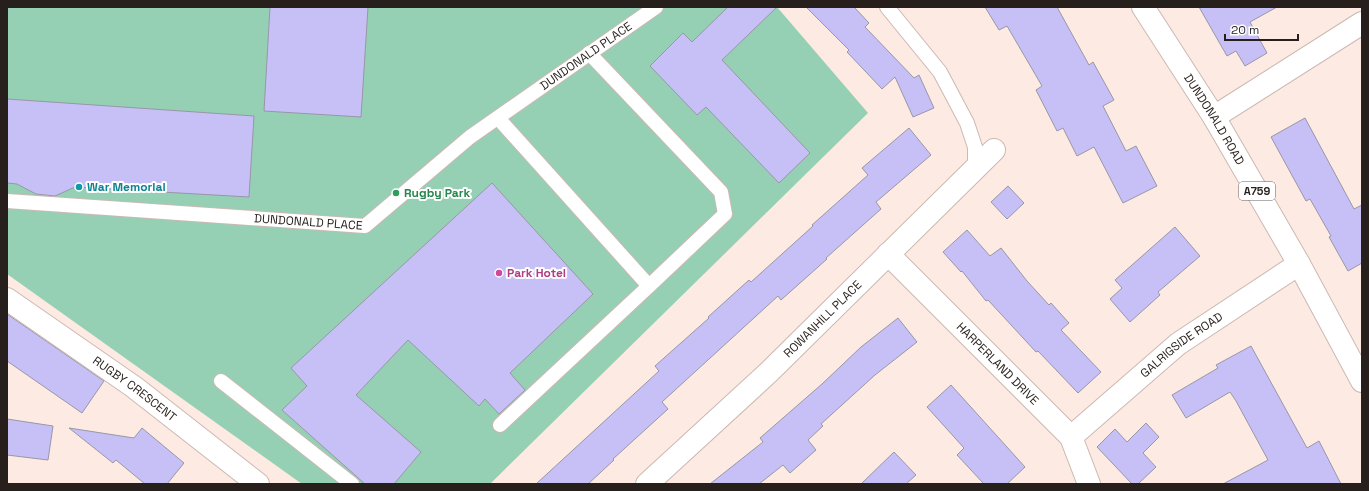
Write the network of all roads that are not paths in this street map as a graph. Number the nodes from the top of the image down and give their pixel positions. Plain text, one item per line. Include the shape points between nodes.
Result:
1 (656, 7) edge
2 (887, 7) edge
3 (1143, 7) edge
4 (1362, 23) edge
5 (589, 53) junction
6 (1214, 117) junction
7 (498, 118) junction
8 (994, 150) dead end
9 (975, 168) junction
10 (7, 201) edge
11 (888, 254) junction
12 (1299, 264) junction
13 (649, 286) junction
14 (7, 299) edge
15 (221, 381) dead end
16 (1362, 381) edge
17 (500, 425) dead end
18 (1071, 437) junction
19 (258, 484) edge
20 (352, 484) edge
21 (647, 484) edge
22 (1089, 484) edge

1 - 5 lane, DUNDONALD PLACE
2 - 9 lane via 940,72 967,124 975,146
3 - 6 street, DUNDONALD ROAD / A759
4 - 6 street
5 - 7 lane, DUNDONALD PLACE
5 - 13 lane via 721,192 725,214
6 - 12 street, DUNDONALD ROAD / A759
7 - 10 lane, DUNDONALD PLACE via 470,137 365,226
7 - 13 lane
8 - 9 street, ROWANHILL PLACE
9 - 11 street, ROWANHILL PLACE
11 - 18 street, HARPERLAND DRIVE
11 - 21 street, ROWANHILL PLACE via 769,372
12 - 16 street, DUNDONALD ROAD / A759
12 - 18 street, GALRIGSIDE ROAD via 1178,344
13 - 17 lane
14 - 19 street, RUGBY CRESCENT via 134,387
15 - 20 lane
18 - 22 street, HARPERLAND DRIVE

